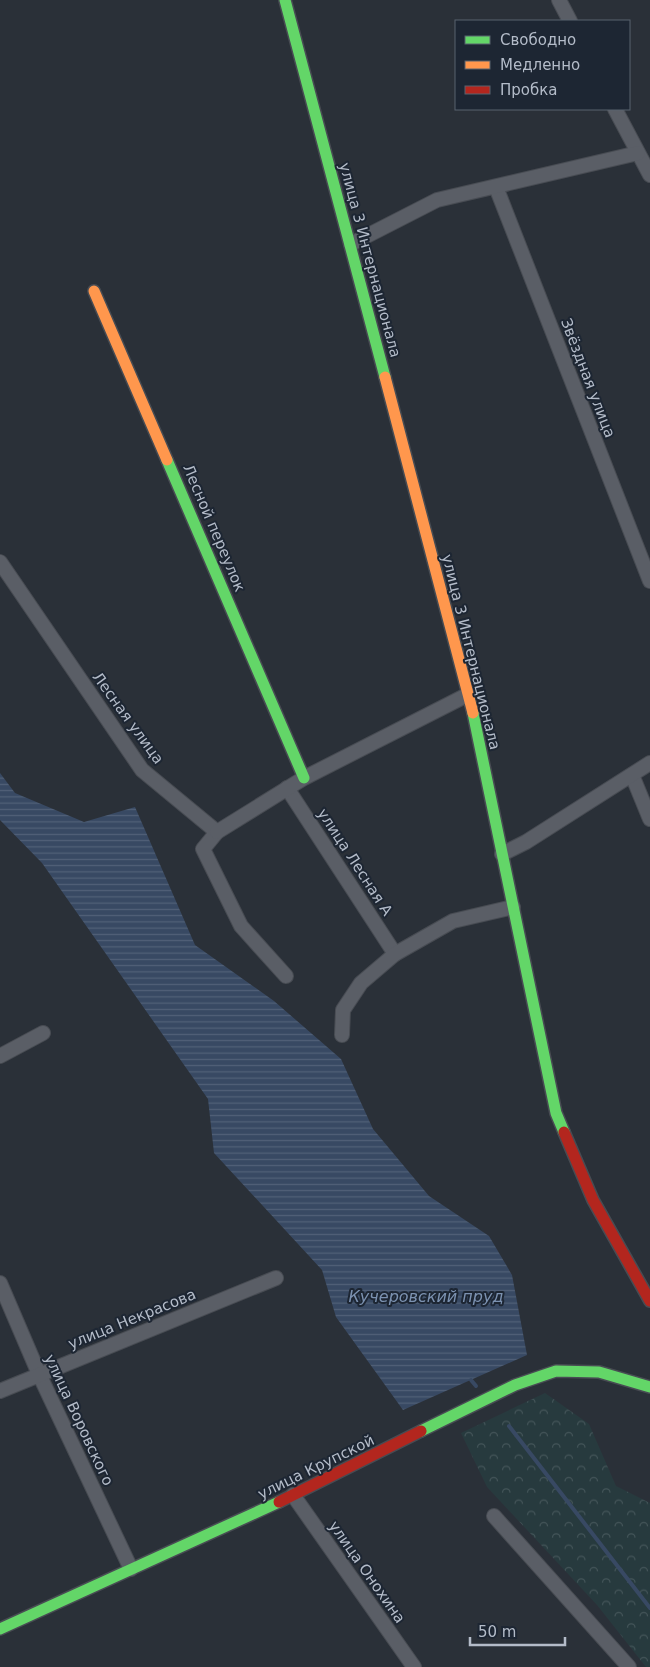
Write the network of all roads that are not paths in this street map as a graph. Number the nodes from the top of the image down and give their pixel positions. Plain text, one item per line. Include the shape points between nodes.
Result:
1 (285, 0) edge
2 (559, 0) edge
3 (569, 20) edge
4 (616, 110) edge
5 (638, 153) junction
6 (650, 175) edge
7 (496, 187) junction
8 (351, 244) junction
9 (94, 291) dead end
10 (0, 562) edge
11 (650, 581) edge
12 (469, 694) junction
13 (650, 763) edge
14 (632, 775) junction
15 (304, 778) junction
16 (288, 788) junction
17 (650, 820) edge
18 (216, 832) junction
19 (502, 854) junction
20 (513, 907) junction
21 (395, 954) junction
22 (286, 976) dead end
23 (43, 1033) dead end
24 (342, 1035) dead end
25 (0, 1056) edge
26 (276, 1278) dead end
27 (0, 1283) edge
28 (650, 1300) edge
29 (39, 1374) junction
30 (650, 1387) edge
31 (0, 1391) edge
32 (294, 1495) junction
33 (494, 1516) dead end
34 (130, 1570) junction
35 (0, 1629) edge
36 (414, 1667) edge
37 (629, 1667) edge

1 - 8 street, улица 3 Интернационала
2 - 3 street
4 - 5 street
5 - 6 street
5 - 7 street
7 - 8 street via 437,200
7 - 11 street, Звёздная улица
8 - 12 street, улица 3 Интернационала
9 - 15 street, Лесной переулок
10 - 18 street, Лесная улица via 142,770
12 - 15 street
12 - 19 street, улица 3 Интернационала
13 - 14 street
14 - 17 street
14 - 19 street
15 - 16 street
16 - 18 street
16 - 21 street, улица Лесная А
18 - 22 street via 203,849 241,926
19 - 20 street, улица 3 Интернационала
20 - 21 street via 453,921
20 - 28 street, улица 3 Интернационала via 556,1113 592,1200
21 - 24 street via 361,983 343,1010
23 - 25 street
26 - 29 street, улица Некрасова
27 - 29 street, улица Воровского
29 - 31 street, улица Некрасова
29 - 34 street, улица Воровского
30 - 32 street, улица Крупской via 599,1372 556,1371 515,1385
32 - 34 street, улица Крупской
32 - 36 street, улица Онохина
33 - 37 street
34 - 35 street, улица Крупской

